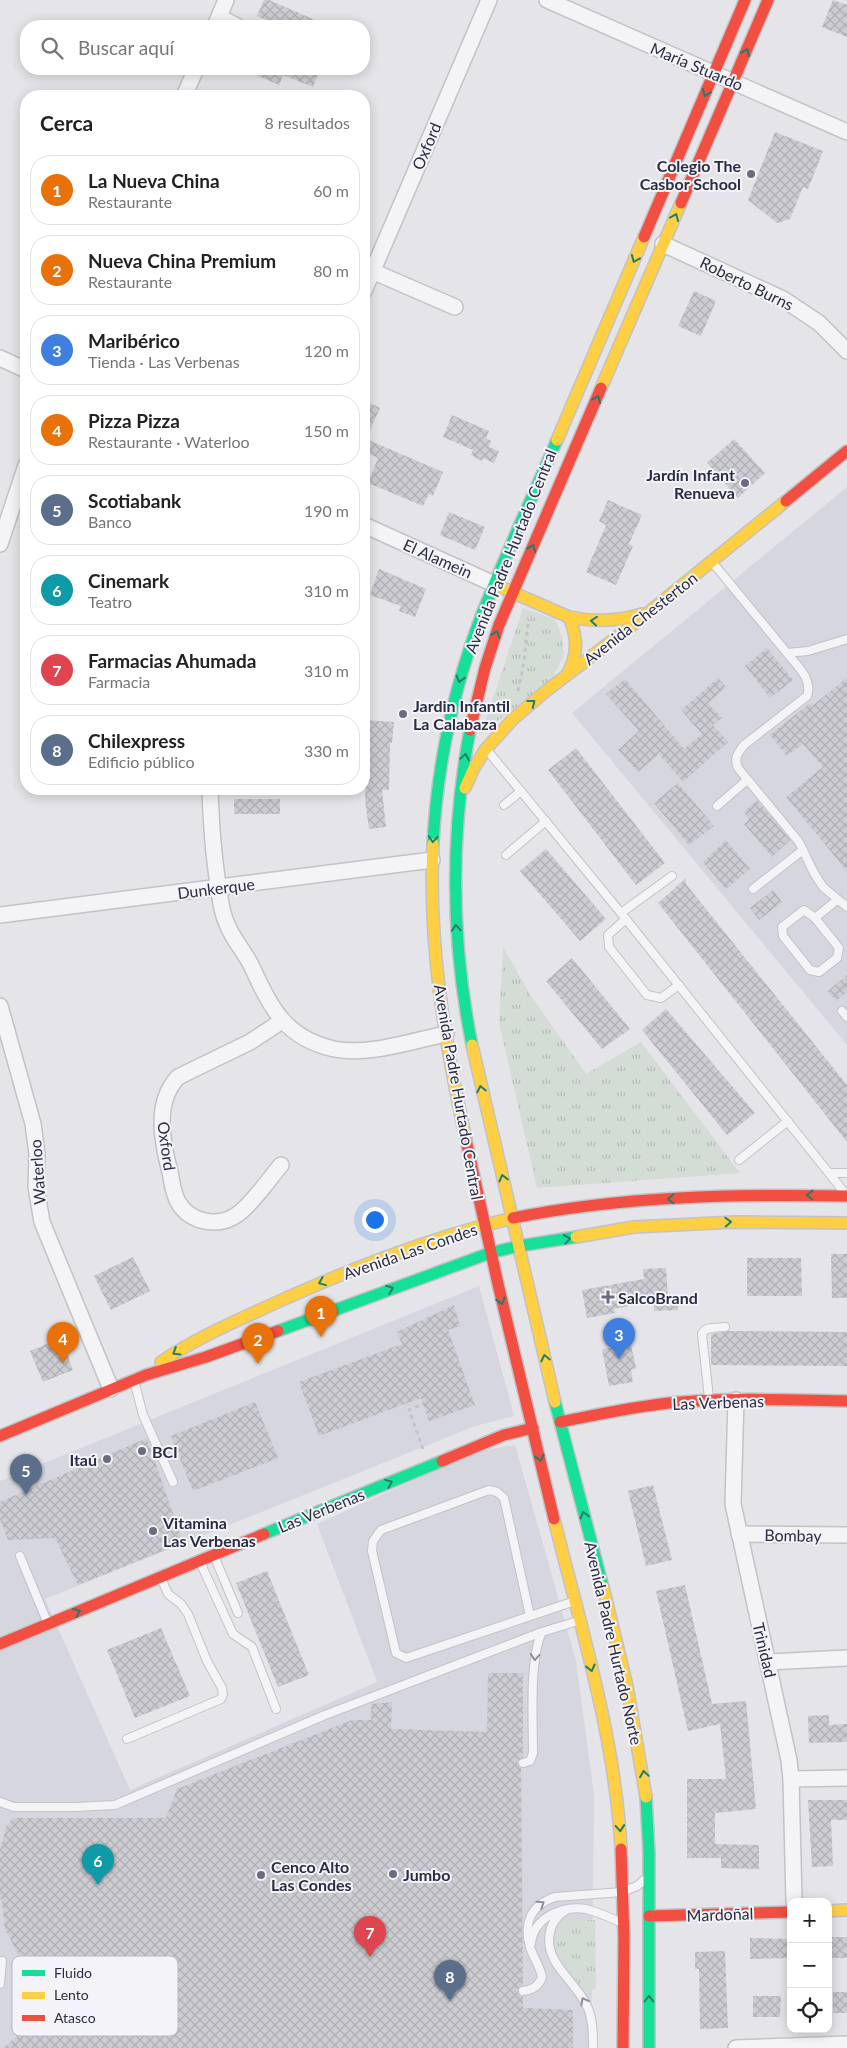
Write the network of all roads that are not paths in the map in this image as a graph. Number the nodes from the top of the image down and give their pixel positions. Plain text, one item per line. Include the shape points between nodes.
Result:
1 (226, 0) edge
2 (489, 0) edge
3 (547, 0) edge
4 (745, 0) edge
5 (768, 0) edge
6 (218, 20) edge
7 (714, 74) junction
8 (193, 75) edge
9 (733, 82) junction
10 (187, 90) edge
11 (847, 132) edge
12 (663, 244) junction
13 (372, 271) junction
14 (370, 276) edge
15 (455, 307) dead end
16 (847, 351) edge
17 (0, 358) edge
18 (20, 367) edge
19 (847, 451) edge
20 (20, 483) edge
21 (370, 528) edge
22 (0, 544) edge
23 (712, 561) junction
24 (494, 584) junction
25 (513, 593) junction
26 (653, 609) junction
27 (569, 617) junction
28 (847, 639) edge
29 (787, 653) junction
30 (567, 675) junction
31 (486, 748) junction
32 (747, 780) junction
33 (521, 791) junction
34 (210, 795) edge
35 (459, 805) junction
36 (504, 805) dead end
37 (716, 806) dead end
38 (546, 821) junction
39 (803, 850) junction
40 (506, 855) dead end
41 (432, 860) junction
42 (672, 876) dead end
43 (218, 887) junction
44 (753, 889) dead end
45 (837, 900) junction
46 (847, 907) edge
47 (0, 915) edge
48 (624, 916) junction
49 (815, 918) junction
50 (679, 985) junction
51 (0, 1006) edge
52 (282, 1021) junction
53 (446, 1034) junction
54 (788, 1121) junction
55 (739, 1160) dead end
56 (281, 1164) dead end
57 (830, 1173) junction
58 (847, 1173) edge
59 (847, 1196) edge
60 (513, 1219) junction
61 (847, 1223) edge
62 (484, 1225) junction
63 (519, 1246) junction
64 (490, 1253) junction
65 (725, 1327) dead end
66 (146, 1375) junction
67 (134, 1380) junction
68 (111, 1389) junction
69 (710, 1400) junction
70 (736, 1400) junction
71 (847, 1401) edge
72 (560, 1422) junction
73 (533, 1428) junction
74 (1, 1431) edge
75 (173, 1482) dead end
76 (739, 1534) junction
77 (847, 1535) edge
78 (214, 1555) junction
79 (20, 1556) dead end
80 (199, 1560) junction
81 (160, 1576) junction
82 (575, 1601) junction
83 (238, 1614) dead end
84 (530, 1616) junction
85 (580, 1621) junction
86 (48, 1624) junction
87 (542, 1632) junction
88 (616, 1641) junction
89 (0, 1644) edge
90 (847, 1658) edge
91 (768, 1662) junction
92 (276, 1709) dead end
93 (127, 1739) dead end
94 (523, 1763) dead end
95 (847, 1778) edge
96 (791, 1779) junction
97 (0, 1802) edge
98 (649, 1875) junction
99 (622, 1892) junction
100 (794, 1898) edge
101 (568, 1909) junction
102 (847, 1910) edge
103 (832, 1911) edge
104 (787, 1912) edge
105 (649, 1916) junction
106 (623, 1923) junction
107 (530, 1947) junction
108 (2, 1962) dead end
109 (0, 1984) edge
110 (524, 1991) dead end
111 (847, 2044) edge
112 (593, 2048) edge
113 (623, 2048) edge
114 (649, 2048) edge
115 (736, 2048) edge

1 - 6 street
2 - 13 street, Oxford
3 - 7 street, María Stuardo
4 - 7 main road, Avenida Padre Hurtado Central
9 -> 5 main road, Avenida Padre Hurtado Central
7 - 9 street, María Stuardo
7 -> 24 main road, Avenida Padre Hurtado Central
8 - 10 street
9 - 11 street, María Stuardo
12 -> 9 main road, Avenida Padre Hurtado Central
12 - 16 street, Roberto Burns via 783,299 819,323
25 -> 12 main road, Avenida Padre Hurtado Central
13 - 14 street, Oxford
13 - 15 street
17 - 18 street
19 - 23 main road, Avenida Chesterton
20 - 22 street
21 - 24 street, El Alamein
23 - 26 main road, Avenida Chesterton
23 - 29 lane
24 - 25 main road, El Alamein
24 -> 41 main road, Avenida Padre Hurtado Central via 471,643 451,716 438,788
25 - 27 main road, El Alamein
35 -> 25 main road, Avenida Padre Hurtado Central via 476,698
26 -> 27 main road, El Alamein via 630,618 606,622
26 - 30 main road, Avenida Chesterton
27 - 30 main road via 577,642 575,659
28 - 29 lane via 808,651
29 - 32 lane via 808,680 809,690 803,700 744,745 737,754 738,768
31 -> 30 main road, Avenida Chesterton via 513,719
31 - 33 lane
31 - 35 main road, Avenida Chesterton
32 - 37 lane
32 - 39 lane
33 - 36 lane
33 - 38 lane
34 - 43 street
60 -> 35 main road, Avenida Padre Hurtado Central via 481,1090 462,985 455,919
38 - 40 lane
38 - 48 lane
39 - 44 lane
39 - 45 lane via 823,887
41 - 43 street, Dunkerque
41 - 53 main road, Avenida Padre Hurtado Central via 434,935
42 - 48 lane
43 - 47 street, Dunkerque
43 - 52 street via 227,925 267,1001
45 - 46 lane
45 - 49 lane
48 - 50 lane
48 - 50 lane via 608,935 609,947 647,995 662,998
49 - 49 lane via 807,910 800,911 782,927 781,932 810,970 819,972 837,958 839,948
50 - 54 lane
51 - 68 street, Waterloo via 33,1124 37,1154 36,1187 42,1222
52 - 53 street via 306,1040 350,1051 372,1050
52 - 56 street, Oxford via 243,1046 178,1078 165,1097 162,1127 175,1195 183,1209 200,1220 215,1222 238,1214
53 - 62 main road, Avenida Padre Hurtado Central via 460,1119
54 - 55 lane
54 - 57 lane
57 - 58 lane
57 - 59 lane
59 -> 60 main road, Avenida Las Condes via 772,1195 658,1200
60 - 62 main road, Avenida Las Condes
60 - 63 main road, Avenida Padre Hurtado Central
63 -> 61 main road, Avenida Las Condes via 634,1227 735,1222
62 - 64 main road, Avenida Padre Hurtado Central
62 -> 66 main road, Avenida Las Condes via 397,1252 312,1286 197,1340 175,1352
63 - 64 main road, Avenida Las Condes
72 -> 63 main road, Avenida Padre Hurtado Norte
66 -> 64 main road, Avenida Las Condes via 206,1357
64 -> 73 main road, Avenida Padre Hurtado Norte
65 - 69 lane via 707,1328 702,1334
66 - 67 main road, Avenida Las Condes
67 - 68 main road, Avenida Las Condes
67 - 75 lane via 144,1415
68 - 74 main road, Avenida Las Condes
69 - 70 main road, Las Verbenas
69 - 72 main road, Las Verbenas via 654,1405
70 - 71 main road, Las Verbenas
70 - 76 street, Trinidad via 732,1487
88 -> 72 main road, Avenida Padre Hurtado Norte
78 -> 73 main road, Las Verbenas via 504,1435
73 -> 82 main road, Avenida Padre Hurtado Norte
76 - 77 street, Bombay
76 - 91 street, Trinidad
78 - 80 main road, Las Verbenas
78 - 83 lane
79 - 86 lane
80 - 81 main road, Las Verbenas
80 - 92 lane via 233,1634 252,1647
86 -> 81 main road, Las Verbenas
81 - 93 lane via 168,1594 188,1614 223,1694 221,1699
82 - 84 lane
82 - 85 main road, Avenida Padre Hurtado Norte
84 - 84 lane via 504,1498 497,1492 489,1490 381,1530 373,1541 372,1551 396,1653 401,1656 406,1658
85 - 87 lane
85 - 88 main road via 599,1628
85 -> 99 main road, Avenida Padre Hurtado Norte via 614,1776 621,1832
86 - 89 main road, Las Verbenas
87 -> 94 lane via 535,1656 532,1753 530,1761
87 - 97 lane via 325,1716 115,1805 14,1806
98 -> 88 main road, Avenida Padre Hurtado Norte via 646,1791
90 - 91 street
91 - 96 street, Trinidad
95 - 96 street
96 - 100 street, Trinidad
98 - 99 lane via 637,1886
98 - 105 main road, Avenida Padre Hurtado Norte
99 - 106 main road, Avenida Padre Hurtado Norte
107 -> 99 lane via 527,1927 531,1913 539,1904 564,1896
101 - 106 lane via 588,1910
101 - 107 lane via 542,1921 534,1931
112 -> 101 lane via 587,2006 555,1961 549,1947 552,1924
102 - 103 main road
104 - 105 main road, Mardoñal
114 -> 105 main road, Avenida Padre Hurtado Norte
106 - 113 main road, Avenida Padre Hurtado Norte
107 - 110 lane via 542,1977 538,1985
108 - 109 lane
111 - 115 street

